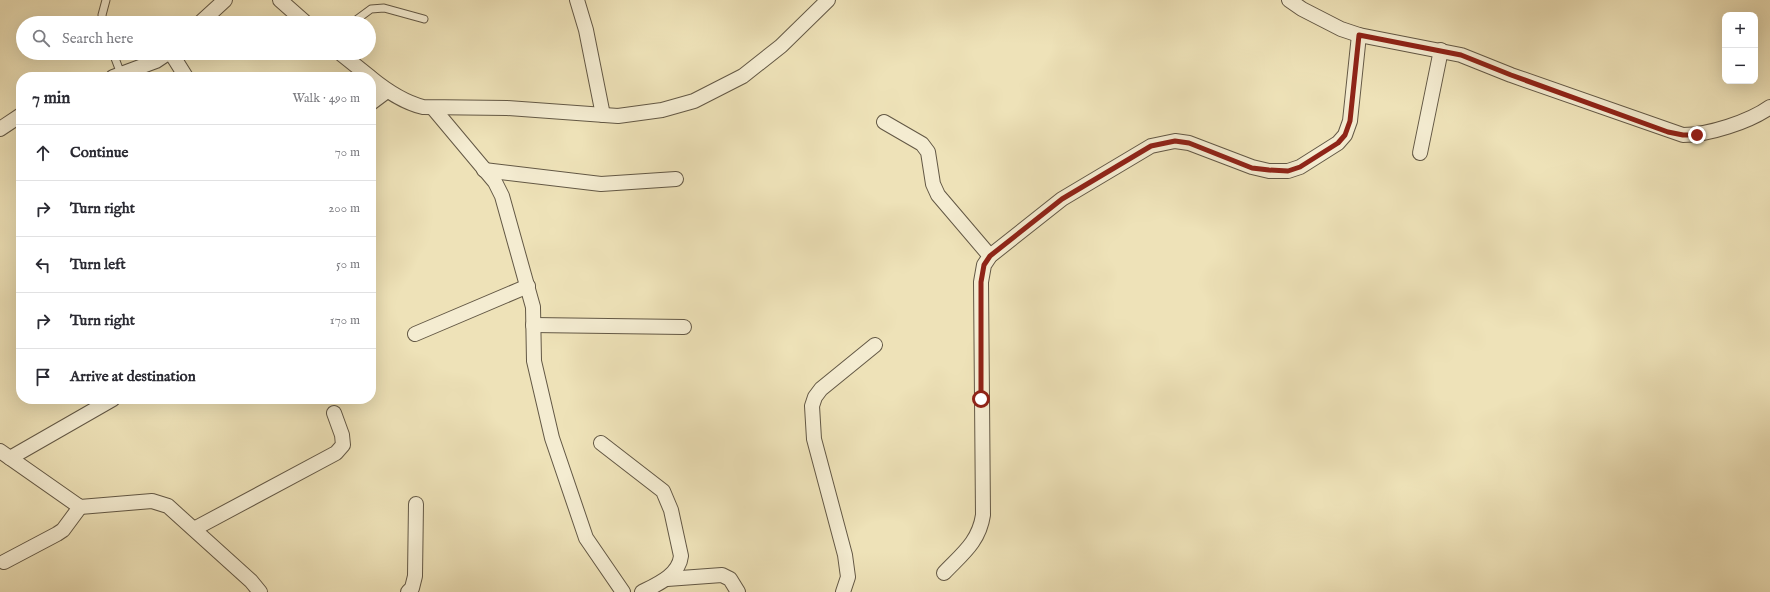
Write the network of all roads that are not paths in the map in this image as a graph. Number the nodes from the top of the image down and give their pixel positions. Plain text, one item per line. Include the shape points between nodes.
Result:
1 (106, 0) edge
2 (225, 0) edge
3 (280, 0) edge
4 (577, 0) edge
5 (1289, 0) edge
6 (826, 1) edge
7 (102, 16) edge
8 (208, 16) edge
9 (298, 16) edge
10 (362, 16) edge
11 (424, 19) dead end
12 (1359, 35) junction
13 (1441, 50) junction
14 (114, 60) edge
15 (158, 60) edge
16 (175, 60) edge
17 (348, 60) edge
18 (116, 72) edge
19 (127, 72) edge
20 (183, 72) edge
21 (363, 72) edge
22 (376, 83) edge
23 (387, 91) junction
24 (376, 99) edge
25 (1770, 107) edge
26 (433, 108) junction
27 (603, 115) junction
28 (16, 118) edge
29 (884, 122) dead end
30 (0, 129) edge
31 (1420, 154) dead end
32 (484, 170) junction
33 (676, 179) dead end
34 (990, 256) junction
35 (528, 286) junction
36 (533, 325) junction
37 (684, 327) dead end
38 (415, 334) dead end
39 (875, 345) dead end
40 (103, 404) edge
41 (334, 413) dead end
42 (601, 443) dead end
43 (5, 454) edge
44 (416, 504) dead end
45 (80, 507) junction
46 (194, 529) junction
47 (4, 562) dead end
48 (944, 573) dead end
49 (667, 579) junction
50 (260, 592) edge
51 (408, 592) edge
52 (623, 592) edge
53 (642, 592) edge
54 (738, 592) edge
55 (843, 592) edge

1 - 7 lane
2 - 8 street
3 - 9 street
4 - 27 street via 586,30
5 - 12 street via 1341,29
6 - 27 street via 781,46 743,76 694,101 662,110 618,116
10 - 11 lane via 371,9 384,8
12 - 13 street
12 - 34 street via 1350,121 1345,135 1338,143 1300,167 1288,171 1252,168 1189,143 1175,141 1151,146 1062,199
13 - 25 street via 1683,135 1711,131 1751,118
13 - 31 street
14 - 18 lane
15 - 19 street
16 - 20 street
17 - 21 street
22 - 23 street
23 - 24 street
23 - 26 street via 411,104
26 - 27 street via 508,108
26 - 32 street
28 - 30 street
29 - 34 street via 922,144 928,152 933,184 938,195
32 - 33 street via 601,184
32 - 35 street via 495,182 502,196
34 - 48 street via 984,265 981,282 981,529
35 - 36 street via 533,307
35 - 38 street
36 - 37 street
36 - 52 street via 534,361 557,453 586,538
39 - 55 street via 821,389 812,406 815,450 830,495 845,555 848,577
40 - 43 street
41 - 46 street via 343,445 336,453
42 - 49 street via 663,491 671,510 682,556 681,562
43 - 45 street
44 - 51 street via 415,576 412,588
45 - 46 street via 152,501 168,506
45 - 47 street via 63,530
46 - 50 street
49 - 53 street
49 - 54 street via 722,575 730,579

